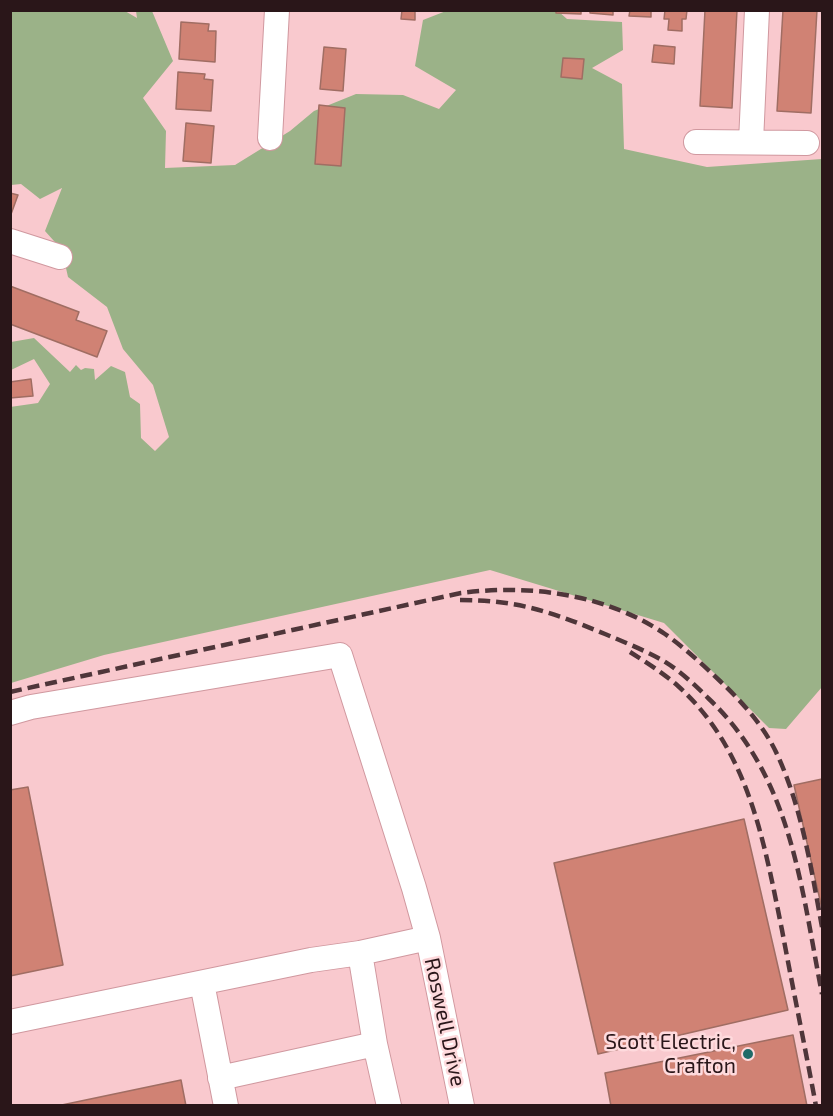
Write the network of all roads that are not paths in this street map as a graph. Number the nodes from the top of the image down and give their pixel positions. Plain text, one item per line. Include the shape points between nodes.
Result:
1 (278, 10) edge
2 (757, 10) edge
3 (270, 138) dead end
4 (696, 142) dead end
5 (751, 142) junction
6 (807, 143) dead end
7 (10, 242) edge
8 (60, 257) dead end
9 (10, 714) edge
10 (428, 938) junction
11 (360, 953) junction
12 (202, 983) junction
13 (10, 1022) edge
14 (375, 1044) junction
15 (220, 1078) junction
16 (226, 1106) edge
17 (389, 1106) edge
18 (462, 1106) edge

1 - 3 street
2 - 5 street
4 - 5 street
5 - 6 street
7 - 8 street
9 - 10 street, Roswell Drive via 31,707 340,655
10 - 11 street
10 - 18 street, Roswell Drive
11 - 12 street
11 - 14 street
12 - 13 street
12 - 15 street
14 - 15 street
14 - 17 street
15 - 16 street

